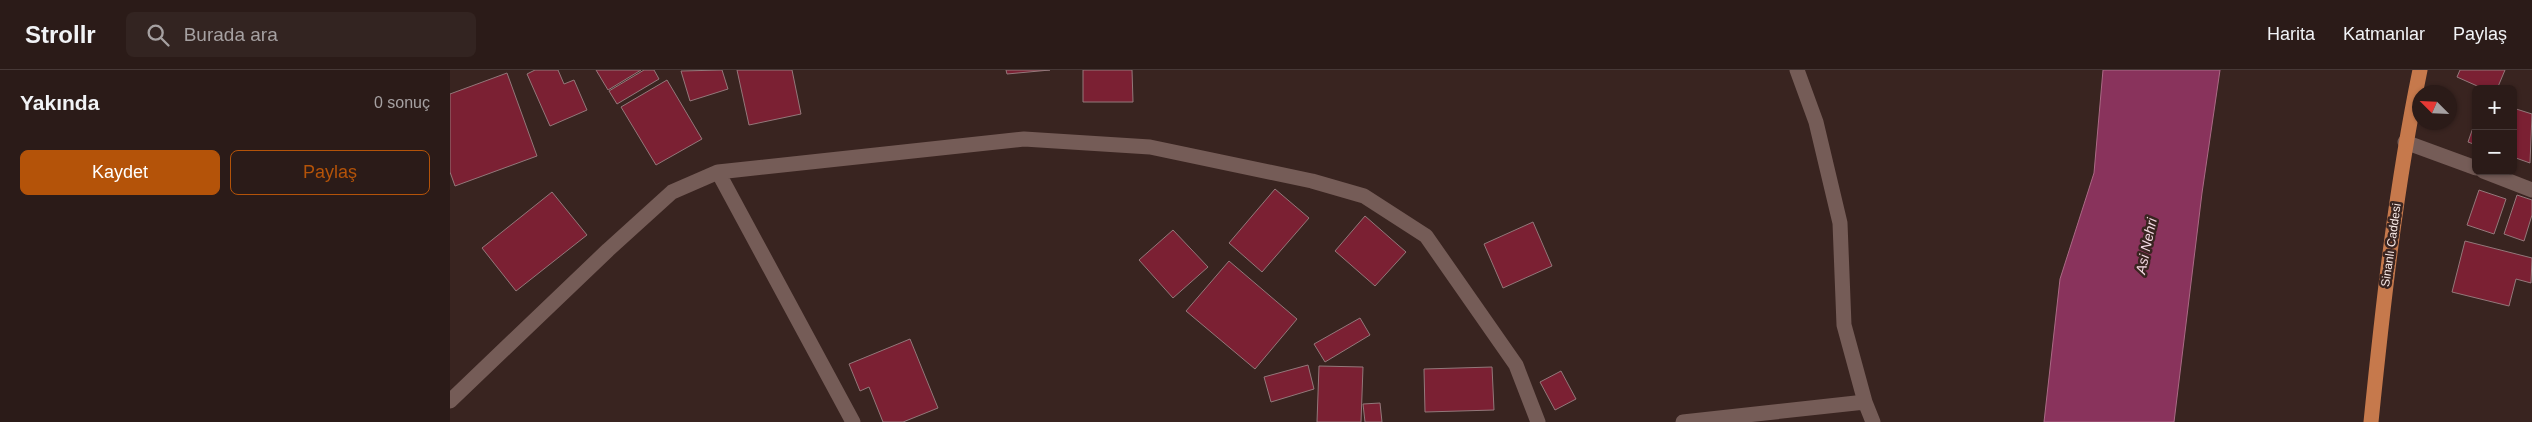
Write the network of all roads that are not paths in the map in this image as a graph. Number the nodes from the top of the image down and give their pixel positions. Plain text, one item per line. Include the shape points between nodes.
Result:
1 (1797, 70) edge
2 (2420, 70) edge
3 (2405, 142) junction
4 (2472, 167) edge
5 (718, 172) junction
6 (2493, 175) edge
7 (2532, 190) edge
8 (450, 401) edge
9 (1865, 402) junction
10 (853, 422) edge
11 (1538, 422) edge
12 (1683, 422) edge
13 (1873, 422) edge
14 (2371, 422) edge

1 - 9 street via 1816,122 1840,223 1844,325
2 - 3 main road, Sinanlı Caddesi
3 - 4 street
3 - 14 main road, Sinanlı Caddesi
5 - 8 street via 672,192
5 - 10 street
5 - 11 street via 1024,139 1150,147 1312,181 1364,196 1426,236 1516,365
6 - 7 street
9 - 12 street
9 - 13 street

